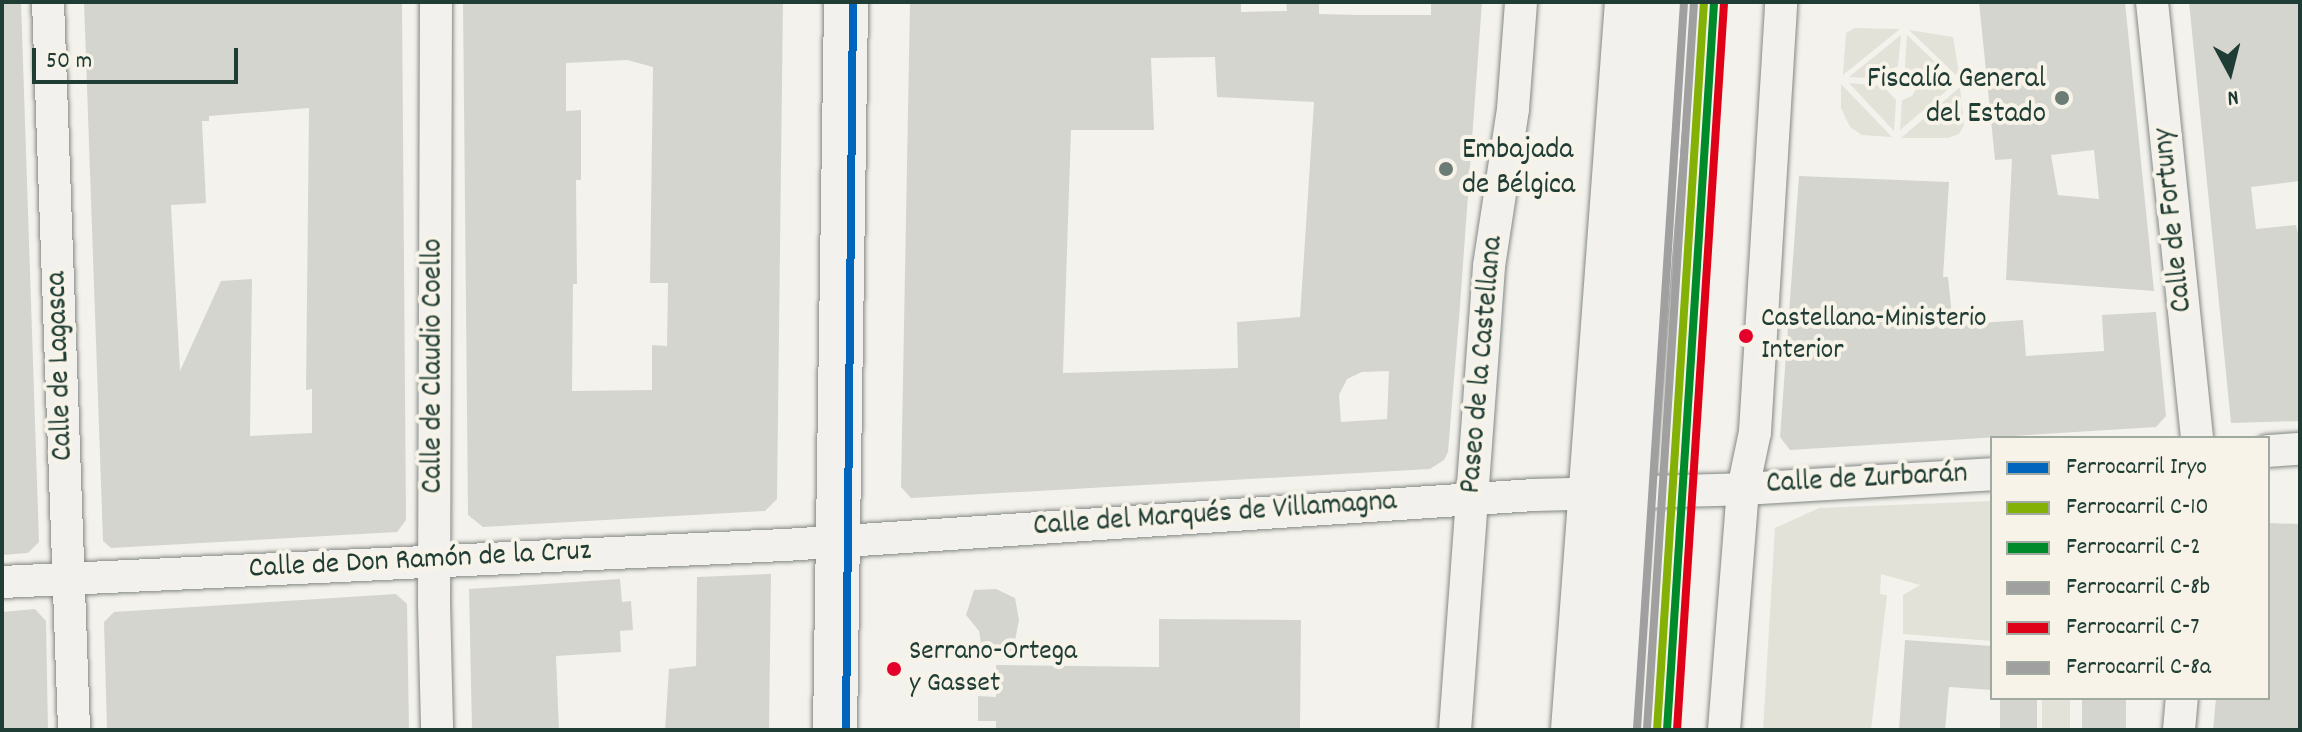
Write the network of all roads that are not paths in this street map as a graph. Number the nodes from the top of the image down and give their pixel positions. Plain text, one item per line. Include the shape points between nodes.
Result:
1 (48, 2) edge
2 (436, 2) edge
3 (846, 2) edge
4 (1521, 2) edge
5 (1627, 2) edge
6 (1670, 2) edge
7 (1781, 2) edge
8 (2152, 2) edge
9 (2197, 436) edge
10 (2300, 449) edge
11 (2270, 451) edge
12 (1990, 474) edge
13 (1743, 489) junction
14 (1611, 492) junction
15 (1472, 500) junction
16 (839, 541) junction
17 (435, 562) junction
18 (70, 578) junction
19 (2, 582) edge
20 (2182, 700) edge
21 (74, 730) edge
22 (437, 730) edge
23 (835, 730) edge
24 (1455, 730) edge
25 (1573, 730) edge
26 (1613, 730) edge
27 (1724, 730) edge
28 (2179, 730) edge

1 - 18 street, Calle de Lagasca
2 - 17 street, Calle de Claudio Coello
3 - 16 main road
4 - 15 street, Paseo de la Castellana via 1513,109 1489,266
5 - 14 main road
6 - 14 main road
7 - 13 street via 1756,420
8 - 9 street, Calle de Fortuny
10 - 11 street
12 - 13 street, Calle de Zurbarán
13 - 14 street, Calle de Zurbarán
13 - 27 street
14 - 15 street, Calle del Marqués de Villamagna
14 - 25 main road
14 - 26 main road
15 - 16 street, Calle del Marqués de Villamagna
15 - 24 street, Paseo de la Castellana
16 - 17 street, Calle de Don Ramón de la Cruz
16 - 23 main road
17 - 18 street, Calle de Don Ramón de la Cruz
17 - 22 street, Calle de Claudio Coello
18 - 19 street, Calle de Don Ramón de la Cruz
18 - 21 street, Calle de Lagasca
20 - 28 street

